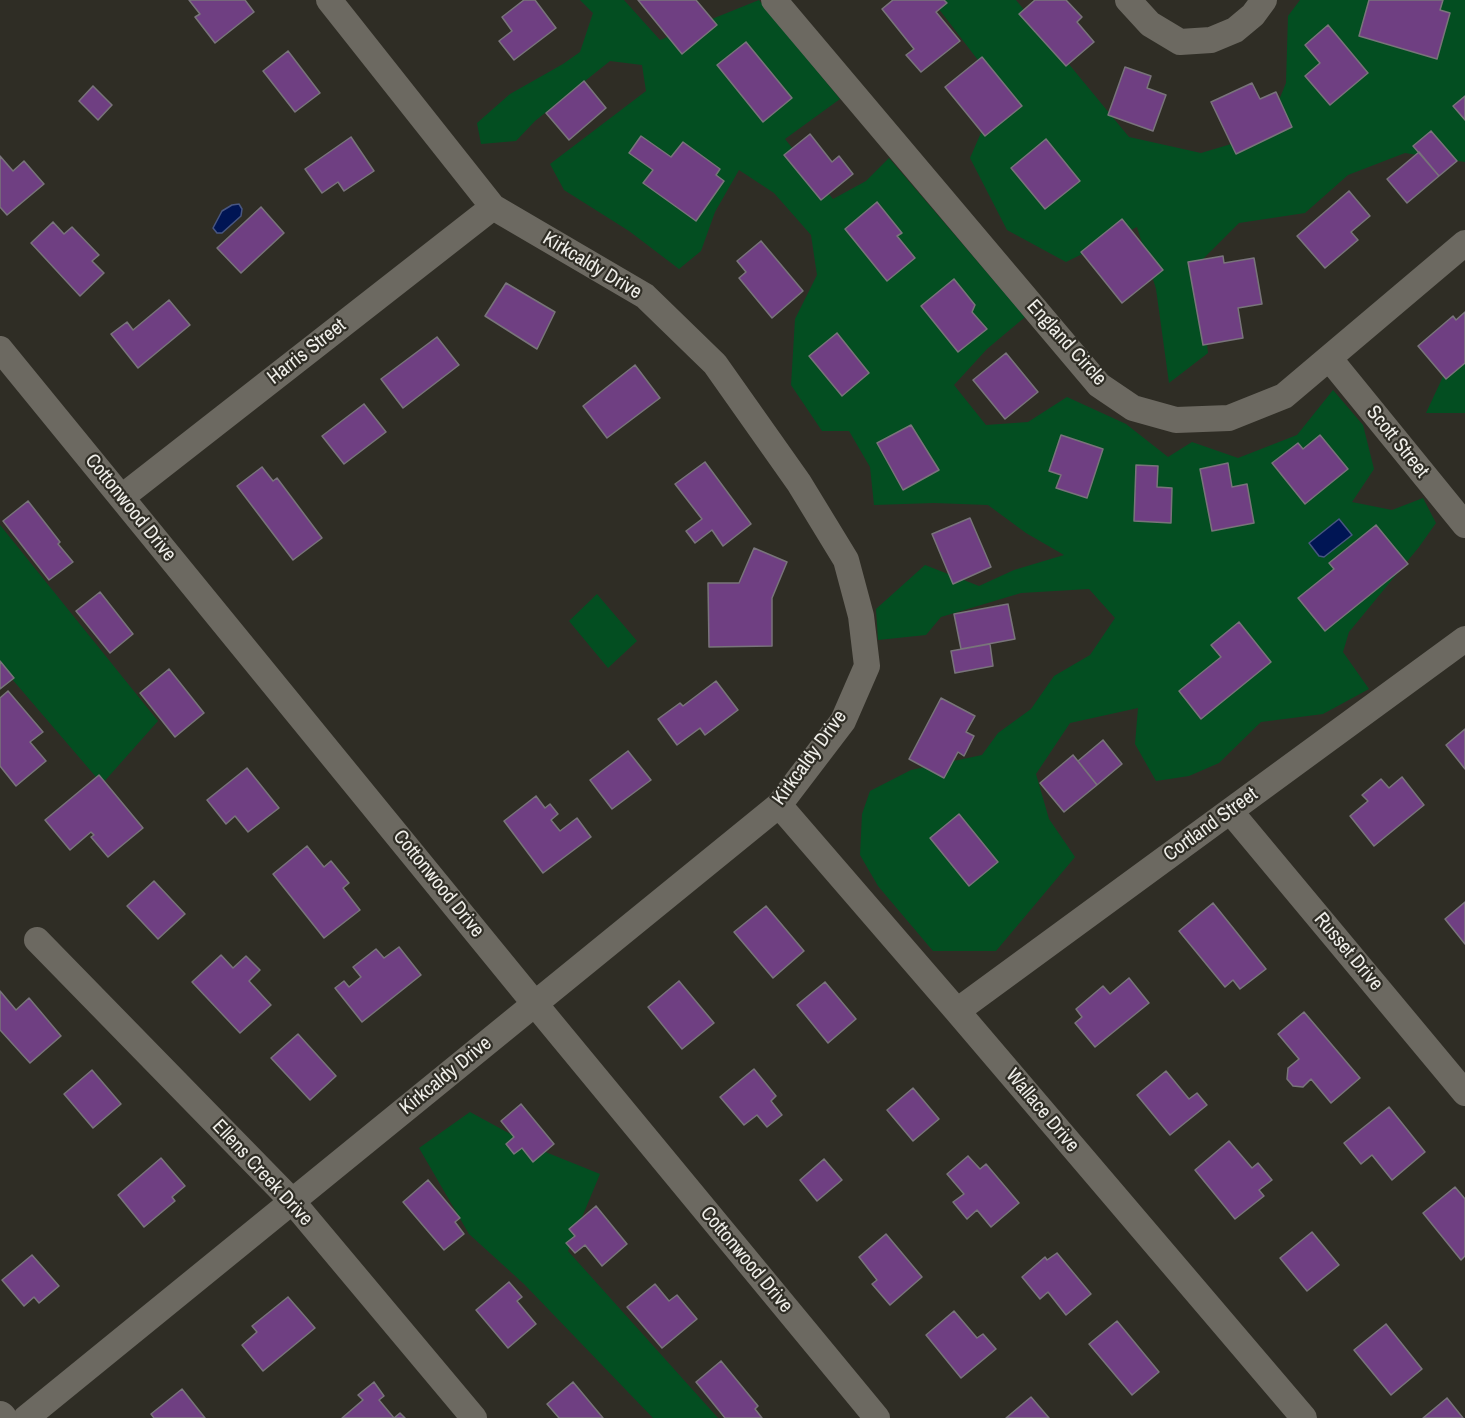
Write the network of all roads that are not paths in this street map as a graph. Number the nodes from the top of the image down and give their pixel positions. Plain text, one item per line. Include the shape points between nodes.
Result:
1 (329, 0) edge
2 (774, 0) edge
3 (1128, 0) edge
4 (1264, 0) edge
5 (492, 207) junction
6 (1465, 243) edge
7 (0, 349) edge
8 (1329, 358) junction
9 (122, 497) junction
10 (1465, 525) edge
11 (1465, 639) edge
12 (779, 805) junction
13 (1230, 811) junction
14 (37, 940) dead end
15 (535, 1004) junction
16 (957, 1011) junction
17 (1465, 1093) edge
18 (292, 1201) junction
19 (26, 1418) edge
20 (474, 1418) edge
21 (877, 1418) edge
22 (1304, 1418) edge

1 - 5 street, Kirkcaldy Drive
2 - 8 street, England Circle via 1099,384 1133,408 1176,420 1229,418 1284,396
3 - 4 street via 1150,24 1180,42 1211,40 1235,30
5 - 9 street, Harris Street
5 - 12 street, Kirkcaldy Drive via 645,296 715,364 799,483 846,560 861,616 867,666 843,721
6 - 8 street, England Circle
7 - 9 street, Cottonwood Drive
8 - 10 street, Scott Street
9 - 15 street, Cottonwood Drive
11 - 13 street, Cortland Street
12 - 15 street, Kirkcaldy Drive
12 - 16 street, Wallace Drive
13 - 16 street, Cortland Street
13 - 17 street, Russet Drive
14 - 18 street, Ellens Creek Drive
15 - 18 street, Kirkcaldy Drive
15 - 21 street, Cottonwood Drive
16 - 22 street, Wallace Drive
18 - 19 street, Kirkcaldy Drive
18 - 20 street, Ellens Creek Drive

